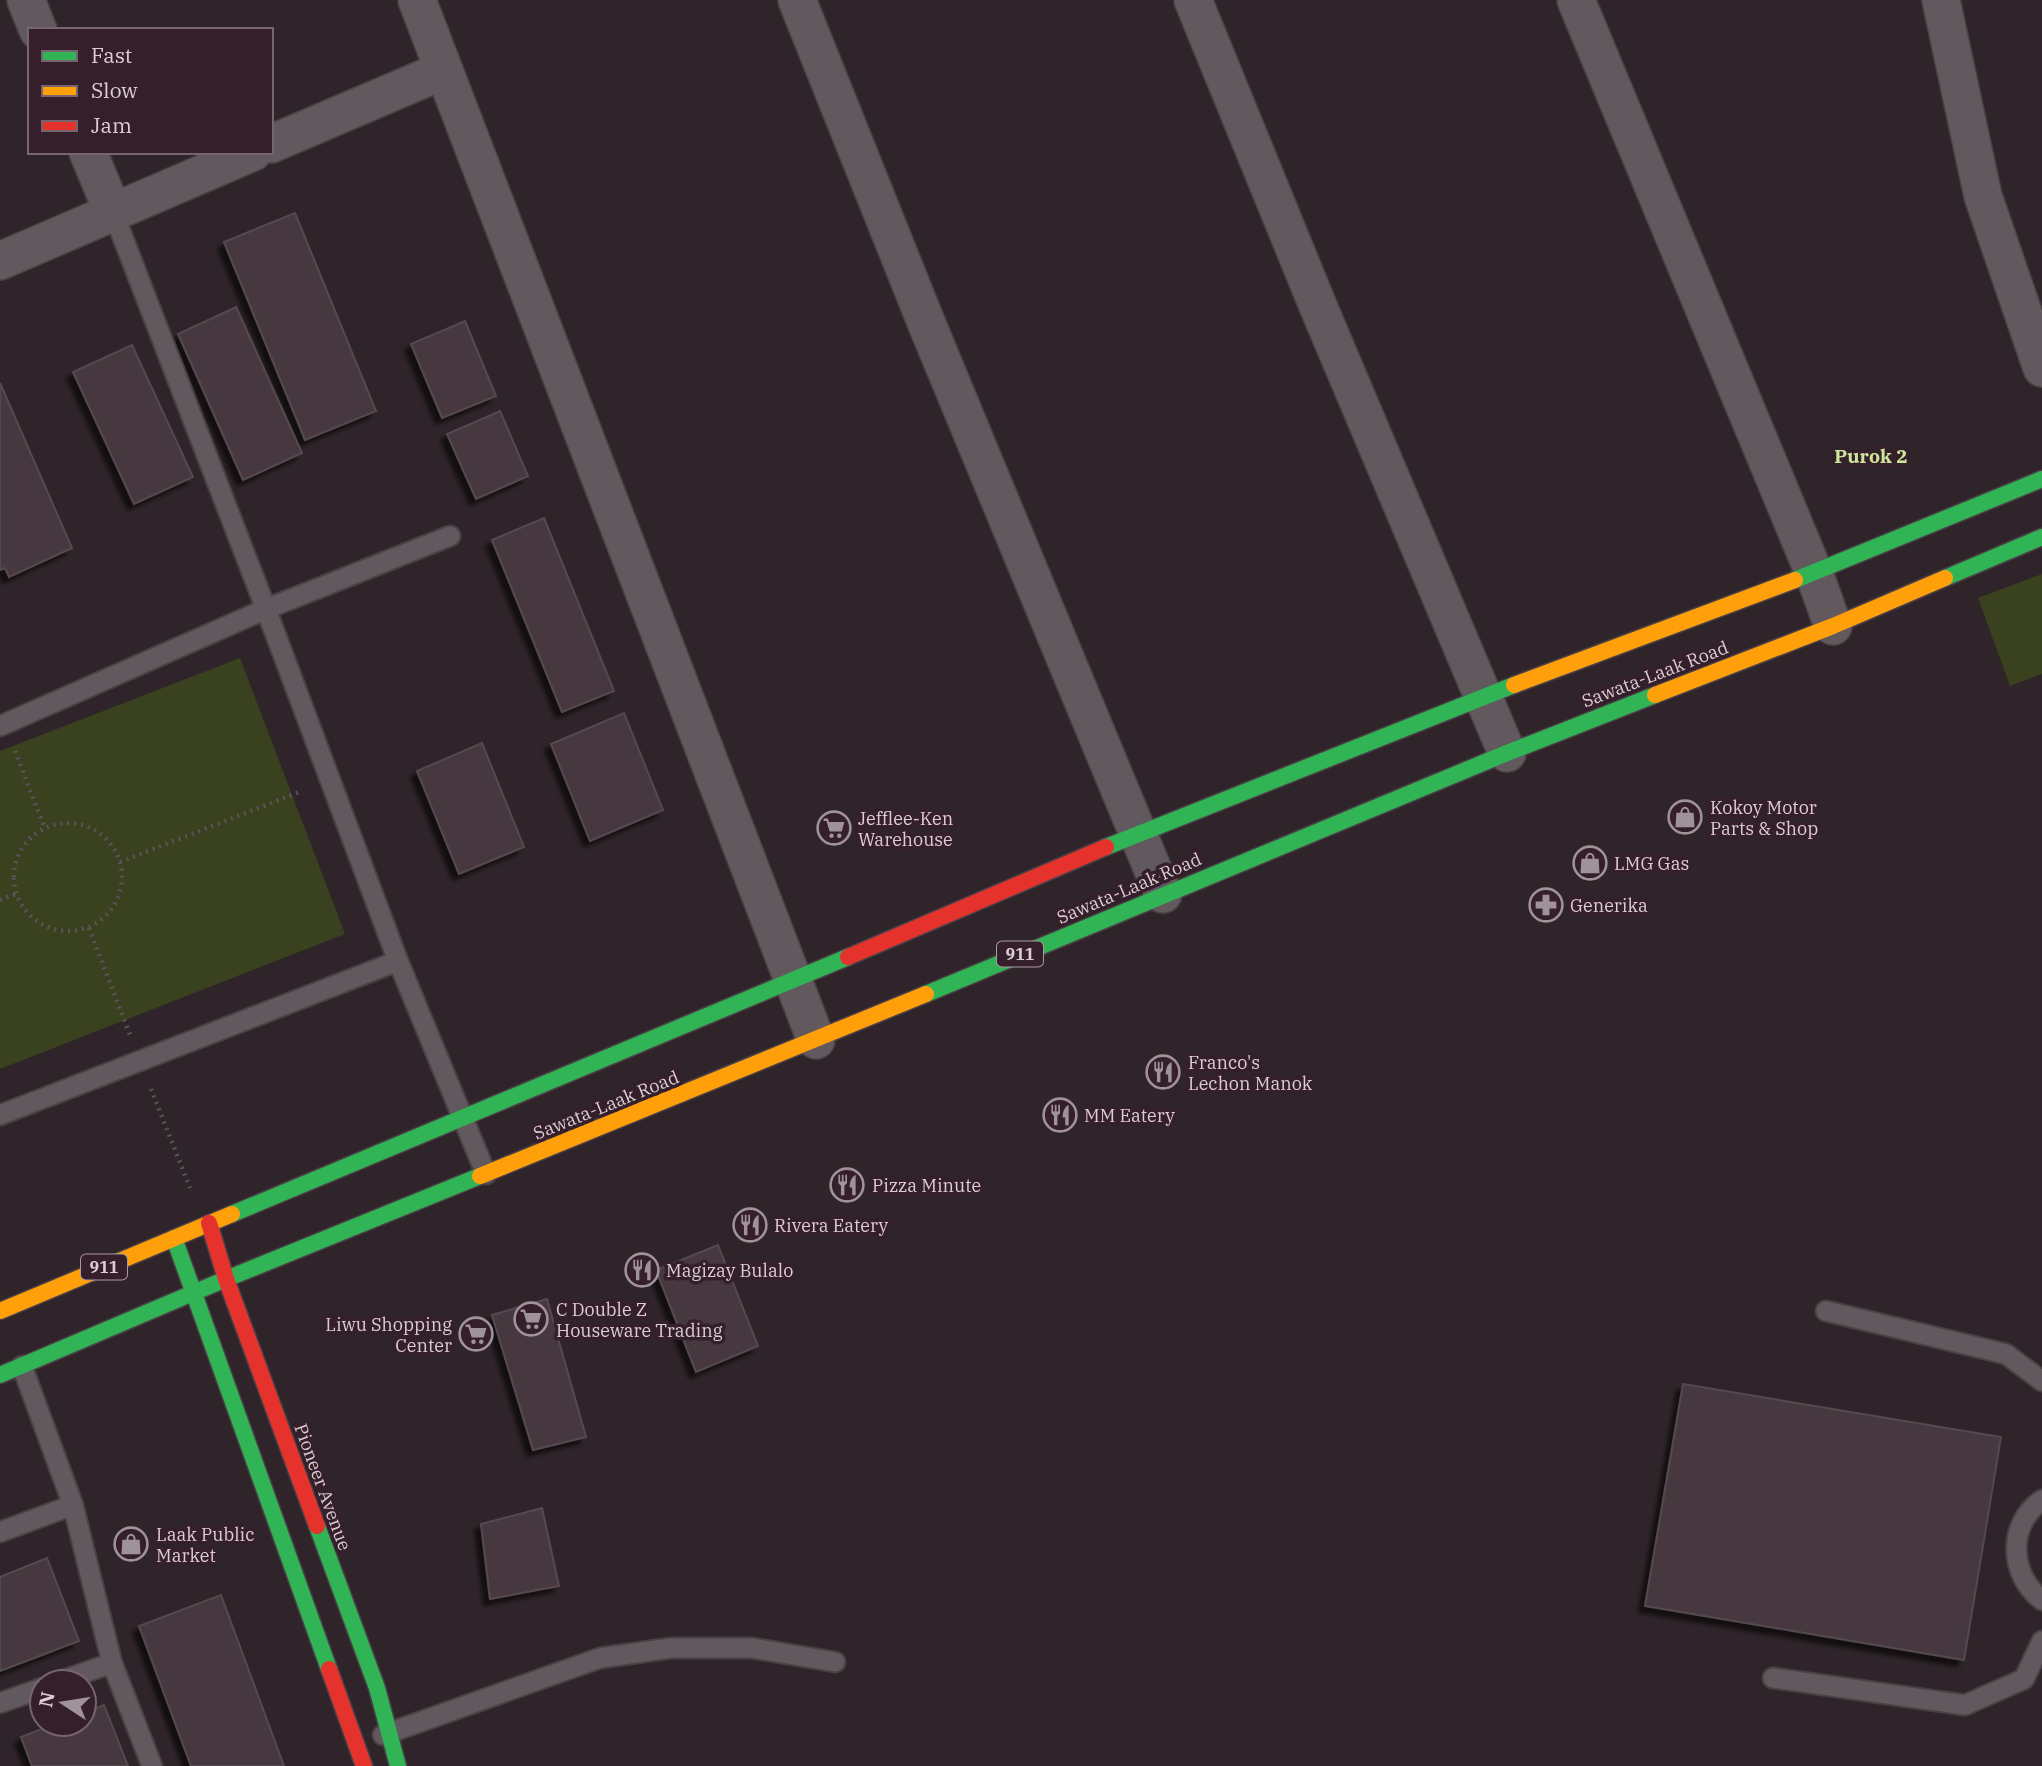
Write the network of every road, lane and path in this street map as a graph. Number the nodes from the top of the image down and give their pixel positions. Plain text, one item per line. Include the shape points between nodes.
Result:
1 (26, 0) edge
2 (417, 0) edge
3 (797, 0) edge
4 (1193, 0) edge
5 (1576, 0) edge
6 (1941, 0) edge
7 (37, 28) edge
8 (444, 70) junction
9 (273, 143) edge
10 (89, 154) edge
11 (248, 154) edge
12 (113, 212) junction
13 (0, 261) edge
14 (2042, 368) edge
15 (2042, 479) edge
16 (450, 536) dead end
17 (2042, 537) edge
18 (1814, 573) junction
19 (266, 609) junction
20 (1833, 626) junction
21 (1485, 696) junction
22 (2, 725) edge
23 (1507, 752) junction
24 (330, 779) junction
25 (45, 829) junction
26 (1138, 834) junction
27 (120, 862) junction
28 (16, 894) junction
29 (1163, 894) junction
30 (0, 900) edge
31 (398, 961) junction
32 (793, 980) junction
33 (816, 1040) junction
34 (0, 1115) edge
35 (462, 1119) junction
36 (486, 1174) junction
37 (209, 1223) junction
38 (174, 1238) junction
39 (226, 1279) junction
40 (193, 1294) junction
41 (0, 1311) edge
42 (1826, 1311) dead end
43 (22, 1366) junction
44 (0, 1375) edge
45 (2042, 1381) edge
46 (2042, 1500) edge
47 (73, 1504) junction
48 (0, 1532) edge
49 (2042, 1600) edge
50 (2042, 1641) edge
51 (835, 1662) dead end
52 (112, 1663) junction
53 (98, 1668) edge
54 (1773, 1678) dead end
55 (28, 1693) edge
56 (0, 1703) edge
57 (389, 1733) junction
58 (356, 1745) junction
59 (152, 1766) edge
60 (365, 1766) edge
61 (398, 1766) edge

1 - 7 street
2 - 8 street
3 - 26 street
4 - 21 street
5 - 18 street
6 - 14 street via 1983,196
8 - 9 street
8 - 32 street
10 - 12 street
11 - 12 street
12 - 13 street
12 - 19 lane
15 - 18 main road, 911
16 - 19 lane
17 - 20 main road, Sawata-Laak Road / 911
18 - 20 street
18 - 21 main road, 911
19 - 22 lane
19 - 24 lane
20 - 23 main road, Sawata-Laak Road / 911
21 - 23 street
21 - 26 main road, 911
22 - 25 path
23 - 29 main road, Sawata-Laak Road / 911
24 - 27 path
24 - 31 lane
25 - 27 path via 70,823 87,826 114,848
25 - 28 path via 24,845 16,860
26 - 29 street
26 - 32 main road, 911
27 - 28 path via 120,893 113,908 89,928 71,932 37,923
28 - 30 path
29 - 33 main road, Sawata-Laak Road / 911
31 - 34 lane
31 - 35 lane
32 - 33 street
32 - 35 main road, 911
33 - 36 main road, Sawata-Laak Road / 911
35 - 36 lane
35 - 37 main road, 911
36 - 39 main road, Sawata-Laak Road / 911
37 - 38 main road, 911
37 - 39 main road, Pioneer Avenue
38 - 40 main road
38 - 41 main road, 911
39 - 40 main road, Sawata-Laak Road / 911
39 - 57 main road, Pioneer Avenue via 377,1688
40 - 43 main road, Sawata-Laak Road / 911
40 - 58 main road
42 - 45 lane via 2006,1353
43 - 44 main road, Sawata-Laak Road / 911
43 - 47 lane
46 - 49 lane via 2024,1518 2016,1555 2027,1586
47 - 48 lane
47 - 52 lane
50 - 54 lane via 2024,1679 1965,1705
51 - 57 lane via 752,1648 671,1648 600,1658
52 - 53 lane
52 - 59 lane
55 - 56 lane
57 - 58 lane
57 - 61 main road, Pioneer Avenue
58 - 60 main road

